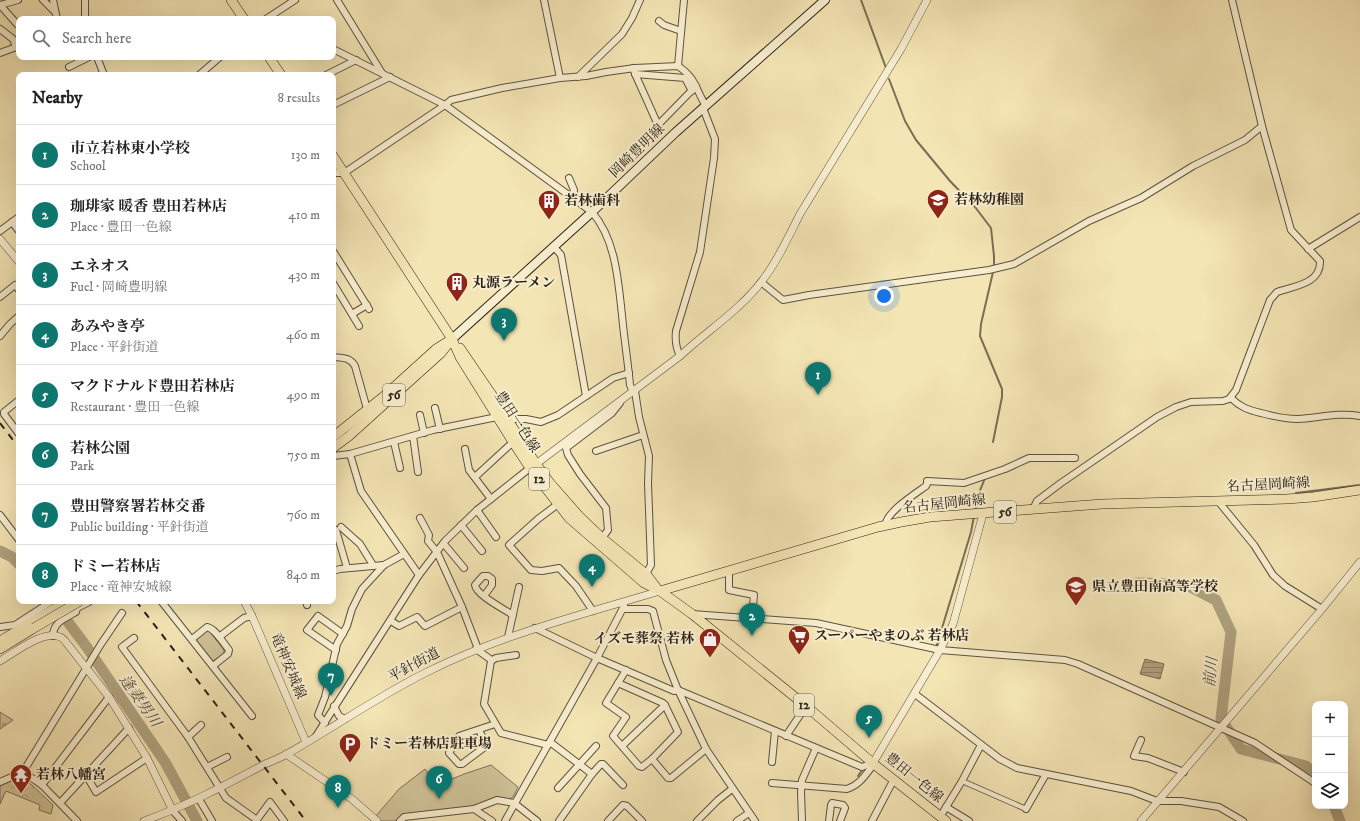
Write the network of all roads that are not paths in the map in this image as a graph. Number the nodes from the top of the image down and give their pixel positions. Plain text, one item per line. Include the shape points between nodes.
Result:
1 (18, 0) edge
2 (43, 0) edge
3 (53, 0) edge
4 (85, 0) edge
5 (231, 0) edge
6 (295, 0) edge
7 (337, 0) edge
8 (544, 0) edge
9 (684, 0) edge
10 (825, 0) edge
11 (927, 0) edge
12 (1232, 0) edge
13 (638, 1) edge
14 (0, 5) edge
15 (56, 16) edge
16 (85, 16) edge
17 (242, 16) edge
18 (272, 16) edge
19 (659, 21) dead end
20 (16, 23) edge
21 (0, 29) edge
22 (681, 31) junction
23 (16, 44) edge
24 (16, 48) edge
25 (336, 50) edge
26 (0, 53) edge
27 (83, 60) edge
28 (98, 60) edge
29 (216, 60) edge
30 (273, 60) edge
31 (356, 60) junction
32 (678, 66) junction
33 (69, 67) dead end
34 (634, 71) junction
35 (103, 72) edge
36 (202, 72) edge
37 (279, 72) edge
38 (332, 72) edge
39 (382, 72) junction
40 (578, 76) junction
41 (390, 77) junction
42 (560, 78) junction
43 (694, 89) junction
44 (336, 104) edge
45 (445, 105) junction
46 (704, 107) junction
47 (1262, 126) junction
48 (336, 161) edge
49 (336, 173) edge
50 (344, 173) junction
51 (568, 178) dead end
52 (573, 198) junction
53 (592, 212) junction
54 (1360, 217) edge
55 (16, 219) edge
56 (12, 222) junction
57 (16, 227) edge
58 (0, 231) edge
59 (0, 240) edge
60 (554, 247) junction
61 (1308, 249) junction
62 (336, 256) edge
63 (16, 259) edge
64 (761, 282) junction
65 (16, 286) edge
66 (336, 288) edge
67 (0, 297) edge
68 (352, 314) junction
69 (16, 319) edge
70 (359, 326) dead end
71 (0, 336) edge
72 (452, 339) junction
73 (680, 356) junction
74 (336, 357) edge
75 (629, 373) junction
76 (634, 392) junction
77 (586, 396) junction
78 (1231, 398) junction
79 (622, 400) junction
80 (16, 402) edge
81 (435, 408) dead end
82 (368, 409) junction
83 (420, 415) dead end
84 (1360, 416) edge
85 (497, 417) junction
86 (507, 419) junction
87 (440, 429) junction
88 (16, 430) edge
89 (424, 433) junction
90 (336, 435) edge
91 (643, 435) junction
92 (413, 436) junction
93 (394, 442) junction
94 (513, 442) junction
95 (336, 446) edge
96 (465, 449) dead end
97 (596, 451) dead end
98 (350, 454) junction
99 (336, 456) edge
100 (1075, 458) dead end
101 (533, 466) junction
102 (400, 468) dead end
103 (418, 472) dead end
104 (475, 477) junction
105 (1360, 490) edge
106 (491, 498) junction
107 (1218, 501) junction
108 (558, 504) junction
109 (1033, 509) junction
110 (477, 510) junction
111 (982, 514) junction
112 (0, 515) edge
113 (420, 518) dead end
114 (461, 526) junction
115 (885, 526) junction
116 (16, 536) edge
117 (496, 537) dead end
118 (602, 538) junction
119 (444, 544) junction
120 (482, 551) dead end
121 (438, 552) junction
122 (404, 554) junction
123 (1360, 562) edge
124 (384, 565) junction
125 (373, 566) junction
126 (347, 568) junction
127 (464, 568) dead end
128 (336, 570) edge
129 (729, 571) junction
130 (646, 574) junction
131 (419, 575) junction
132 (519, 587) dead end
133 (660, 591) junction
134 (484, 596) dead end
135 (47, 604) edge
136 (63, 604) edge
137 (163, 604) edge
138 (246, 604) edge
139 (625, 605) junction
140 (81, 606) edge
141 (462, 607) junction
142 (1322, 609) junction
143 (593, 611) junction
144 (122, 613) dead end
145 (692, 614) junction
146 (513, 615) junction
147 (252, 616) junction
148 (752, 618) junction
149 (391, 620) junction
150 (31, 626) junction
151 (0, 627) edge
152 (535, 628) junction
153 (343, 634) junction
154 (53, 636) junction
155 (508, 637) junction
156 (134, 638) dead end
157 (220, 638) junction
158 (192, 639) junction
159 (0, 641) edge
160 (0, 649) edge
161 (477, 649) junction
162 (336, 650) junction
163 (940, 650) junction
164 (516, 655) dead end
165 (597, 658) junction
166 (0, 661) edge
167 (491, 661) junction
168 (213, 666) junction
169 (86, 667) junction
170 (626, 670) junction
171 (618, 683) junction
172 (678, 690) junction
173 (915, 694) junction
174 (109, 697) junction
175 (665, 705) junction
176 (334, 706) junction
177 (806, 706) junction
178 (252, 716) dead end
179 (345, 719) junction
180 (325, 723) junction
181 (495, 724) junction
182 (201, 725) dead end
183 (129, 728) junction
184 (1221, 728) junction
185 (479, 730) junction
186 (776, 731) junction
187 (316, 736) junction
188 (786, 736) junction
189 (188, 738) junction
190 (1141, 740) dead end
191 (306, 742) junction
192 (549, 743) junction
193 (981, 744) junction
194 (596, 746) dead end
195 (622, 746) junction
196 (816, 748) junction
197 (706, 749) junction
198 (286, 754) junction
199 (227, 757) dead end
200 (147, 758) junction
201 (652, 759) junction
202 (772, 762) dead end
203 (873, 763) junction
204 (579, 764) junction
205 (207, 767) junction
206 (23, 772) junction
207 (1184, 772) junction
208 (592, 774) junction
209 (1046, 774) junction
210 (86, 775) junction
211 (894, 779) junction
212 (1312, 781) edge
213 (0, 782) edge
214 (962, 782) junction
215 (772, 783) dead end
216 (623, 785) dead end
217 (801, 785) junction
218 (42, 786) junction
219 (558, 788) dead end
220 (221, 789) junction
221 (732, 789) junction
222 (198, 799) junction
223 (1157, 801) junction
224 (60, 803) junction
225 (514, 803) junction
226 (946, 807) junction
227 (474, 809) junction
228 (1026, 809) joint
229 (175, 810) junction
230 (749, 813) junction
231 (943, 819) edge
232 (77, 821) edge
233 (144, 821) edge
234 (182, 821) edge
235 (212, 821) edge
236 (257, 821) edge
237 (284, 821) edge
238 (377, 821) edge
239 (400, 821) edge
240 (492, 821) edge
241 (505, 821) edge
242 (538, 821) edge
243 (559, 821) edge
244 (608, 821) edge
245 (642, 821) edge
246 (697, 821) edge
247 (738, 821) edge
248 (755, 821) edge
249 (802, 821) edge
250 (829, 821) edge
251 (840, 821) edge
252 (872, 821) edge
253 (969, 821) edge
254 (1141, 821) edge
255 (1243, 821) edge

1 - 14 street
2 - 15 street
3 - 15 street
4 - 16 street
5 - 17 main road
6 - 18 street
7 - 39 street
8 - 42 street
9 - 22 street
10 - 46 main road, 岡崎豊明線
11 - 64 street via 901,49
12 - 47 street
13 - 40 street via 632,18 622,34
14 - 20 street
19 - 22 street
21 - 23 street
22 - 32 street
24 - 26 street
25 - 31 street
27 - 33 street
28 - 35 street
29 - 36 street
30 - 37 main road
31 - 38 street
31 - 39 street
32 - 34 street
32 - 43 street via 688,74
34 - 40 street
34 - 43 street via 685,78
34 - 43 street via 658,125
39 - 41 street
40 - 42 street
41 - 44 street
41 - 45 street
42 - 45 street via 502,88 451,100
43 - 46 street
45 - 50 street
45 - 52 street
46 - 53 main road, 岡崎豊明線
46 - 73 street via 715,139 714,158 700,252 676,331 675,339
47 - 61 street via 1291,230
47 - 64 street via 1245,140 1193,166 1141,198 1089,221 1014,264 989,270 783,300
48 - 50 main road, 豊田一色線 / 12
49 - 50 street
50 - 72 main road, 豊田一色線 / 12
51 - 52 street via 574,190
52 - 53 street
53 - 60 main road, 岡崎豊明線
53 - 75 street via 606,233 610,245 620,289
54 - 61 street
55 - 56 street
56 - 57 street
56 - 58 street
59 - 63 street
60 - 72 main road, 岡崎豊明線
60 - 77 street via 561,255
61 - 78 street via 1320,261 1317,275 1305,283 1273,294
62 - 68 street via 368,307
64 - 73 street via 742,303
65 - 67 street
66 - 68 street
68 - 70 street
69 - 71 street
72 - 82 main road, 56 via 436,349
72 - 85 main road, 豊田一色線 / 12 via 460,357
72 - 86 main road, 豊田一色線 / 12
72 - 95 main road, 56 via 441,353
73 - 76 street
74 - 82 street via 352,361
75 - 76 street via 630,385
75 - 77 street via 613,378
76 - 79 street
76 - 91 street
77 - 86 street via 558,415 541,422
78 - 84 street via 1246,409 1276,417 1298,419
78 - 109 street via 1223,402 1191,402 1157,417 1061,483 1037,501
79 - 101 street
79 - 118 street via 612,413 566,448 580,474 606,508 608,530
80 - 88 street via 4,412
81 - 87 street
82 - 90 main road, 56
83 - 89 street
85 - 87 street
85 - 94 main road, 豊田一色線 / 12
86 - 101 main road, 豊田一色線 / 12
87 - 89 street
89 - 92 street
91 - 97 street
91 - 130 street via 648,456 651,565
92 - 93 street
92 - 103 street
93 - 98 street
93 - 102 street
94 - 101 main road, 豊田一色線 / 12
94 - 104 street
96 - 104 street via 470,470
98 - 99 street
98 - 122 street via 361,491
100 - 115 street via 1029,458 964,483 927,481 926,486 903,501 885,521
101 - 106 street
101 - 108 main road, 豊田一色線 / 12
101 - 118 main road, 豊田一色線 / 12
104 - 106 street
105 - 107 main road, 名古屋岡崎線 / 56 via 1313,497
106 - 110 street
107 - 109 main road, 名古屋岡崎線 / 56 via 1143,502
107 - 142 street via 1254,546 1273,575 1285,586
108 - 133 main road, 豊田一色線 / 12 via 569,518 644,583
108 - 143 street via 509,545 531,570 559,568 576,586
109 - 111 main road, 名古屋岡崎線 / 56
110 - 114 street
110 - 117 street
111 - 115 main road, 名古屋岡崎線 / 56 via 930,517
111 - 163 street via 956,616
112 - 116 street
113 - 121 street via 429,535 428,541
114 - 119 street
114 - 120 street
115 - 129 main road, 名古屋岡崎線 / 56
118 - 130 main road, 豊田一色線 / 12
119 - 121 street
119 - 127 street
121 - 131 street
121 - 141 street
122 - 124 street
122 - 131 street
123 - 142 street
124 - 125 street
124 - 153 street via 362,589
125 - 126 street
125 - 126 street via 360,544 338,529
126 - 128 street
129 - 133 main road, 名古屋岡崎線 / 56
129 - 148 street via 729,590 754,595
130 - 133 main road, 豊田一色線 / 12
131 - 149 street
132 - 146 street
133 - 139 street, 平針街道
133 - 145 main road, 豊田一色線 / 12
134 - 146 street
135 - 151 street via 15,625
136 - 150 main road
137 - 158 street
138 - 147 street, 竜神安城線
139 - 143 street, 平針街道
139 - 165 street
139 - 172 street via 653,611 666,660
140 - 150 main road, bridge
140 - 154 street via 58,622 53,629
141 - 149 street via 426,626 417,617 399,626
141 - 161 street
142 - 184 street
143 - 152 street, 平針街道
144 - 169 street
145 - 148 street
145 - 177 main road, 豊田一色線 / 12
146 - 155 street
147 - 157 street via 244,618
147 - 191 street, 竜神安城線
148 - 163 street via 816,623
149 - 176 street
150 - 159 main road
150 - 160 main road
152 - 155 street, 平針街道
152 - 165 street
153 - 162 street
153 - 162 street via 318,616 307,630
154 - 166 street via 38,638
154 - 169 street via 60,636
155 - 161 street, 平針街道
156 - 189 street via 122,647
157 - 158 street via 207,627
157 - 168 street via 229,650 228,654
158 - 168 street
161 - 167 street
161 - 179 street, 平針街道 via 425,673
162 - 180 street via 318,715
163 - 173 street
163 - 184 street via 1065,660
164 - 167 street
165 - 170 street
165 - 192 street
167 - 181 street via 484,704
168 - 178 street
169 - 174 street
169 - 206 street
170 - 171 street
170 - 172 street via 674,691
171 - 175 street
171 - 195 street via 606,703 626,717 613,736
172 - 186 street
172 - 197 street
173 - 193 street
173 - 203 street
174 - 183 street
174 - 218 street
175 - 195 street
175 - 201 street via 678,732
176 - 179 street via 339,716
176 - 180 street
177 - 188 street
177 - 203 main road, 豊田一色線 / 12
179 - 187 street, 平針街道
180 - 187 street
181 - 185 street
181 - 192 street via 501,733
182 - 189 street
183 - 200 street
183 - 210 street
184 - 207 street
184 - 212 street via 1255,743
185 - 185 street via 460,736 449,753 459,764 486,746
186 - 188 street
186 - 202 street
187 - 191 street, 平針街道
188 - 196 street
189 - 205 street
190 - 207 street via 1134,756 1148,758
191 - 198 street, 平針街道
192 - 204 street
192 - 225 street
193 - 209 street via 1017,768
193 - 214 street
194 - 204 street
195 - 201 street via 640,766
196 - 203 street via 862,767
196 - 217 street
197 - 201 street via 671,778 668,778
197 - 221 street
198 - 220 street, 平針街道
198 - 238 street via 352,799
199 - 205 street
200 - 210 street via 96,792
200 - 229 street
203 - 211 main road, 豊田一色線 / 12
203 - 217 street via 859,783 847,789
204 - 208 street
204 - 219 street
205 - 220 street
206 - 213 street
206 - 218 street
207 - 223 street
208 - 216 street via 603,764
208 - 243 street
209 - 223 street via 1131,791
209 - 228 street
210 - 224 street
211 - 231 main road, 豊田一色線 / 12
211 - 252 street
214 - 226 street
214 - 228 street
215 - 217 street
217 - 249 street
218 - 224 street
220 - 222 street, 平針街道
220 - 236 street via 226,798
221 - 230 street
221 - 246 street
222 - 229 street, 平針街道
222 - 235 street
223 - 254 street
223 - 255 street via 1181,801 1220,807
224 - 232 street
225 - 227 street via 497,800
225 - 241 street
225 - 242 street
226 - 231 street
226 - 253 street
227 - 239 street via 404,817
227 - 240 street
229 - 233 street, 平針街道
229 - 234 street
230 - 247 street
230 - 248 street
236 - 237 street via 270,802
244 - 245 street via 625,805
250 - 251 street via 832,803 843,805 845,808

